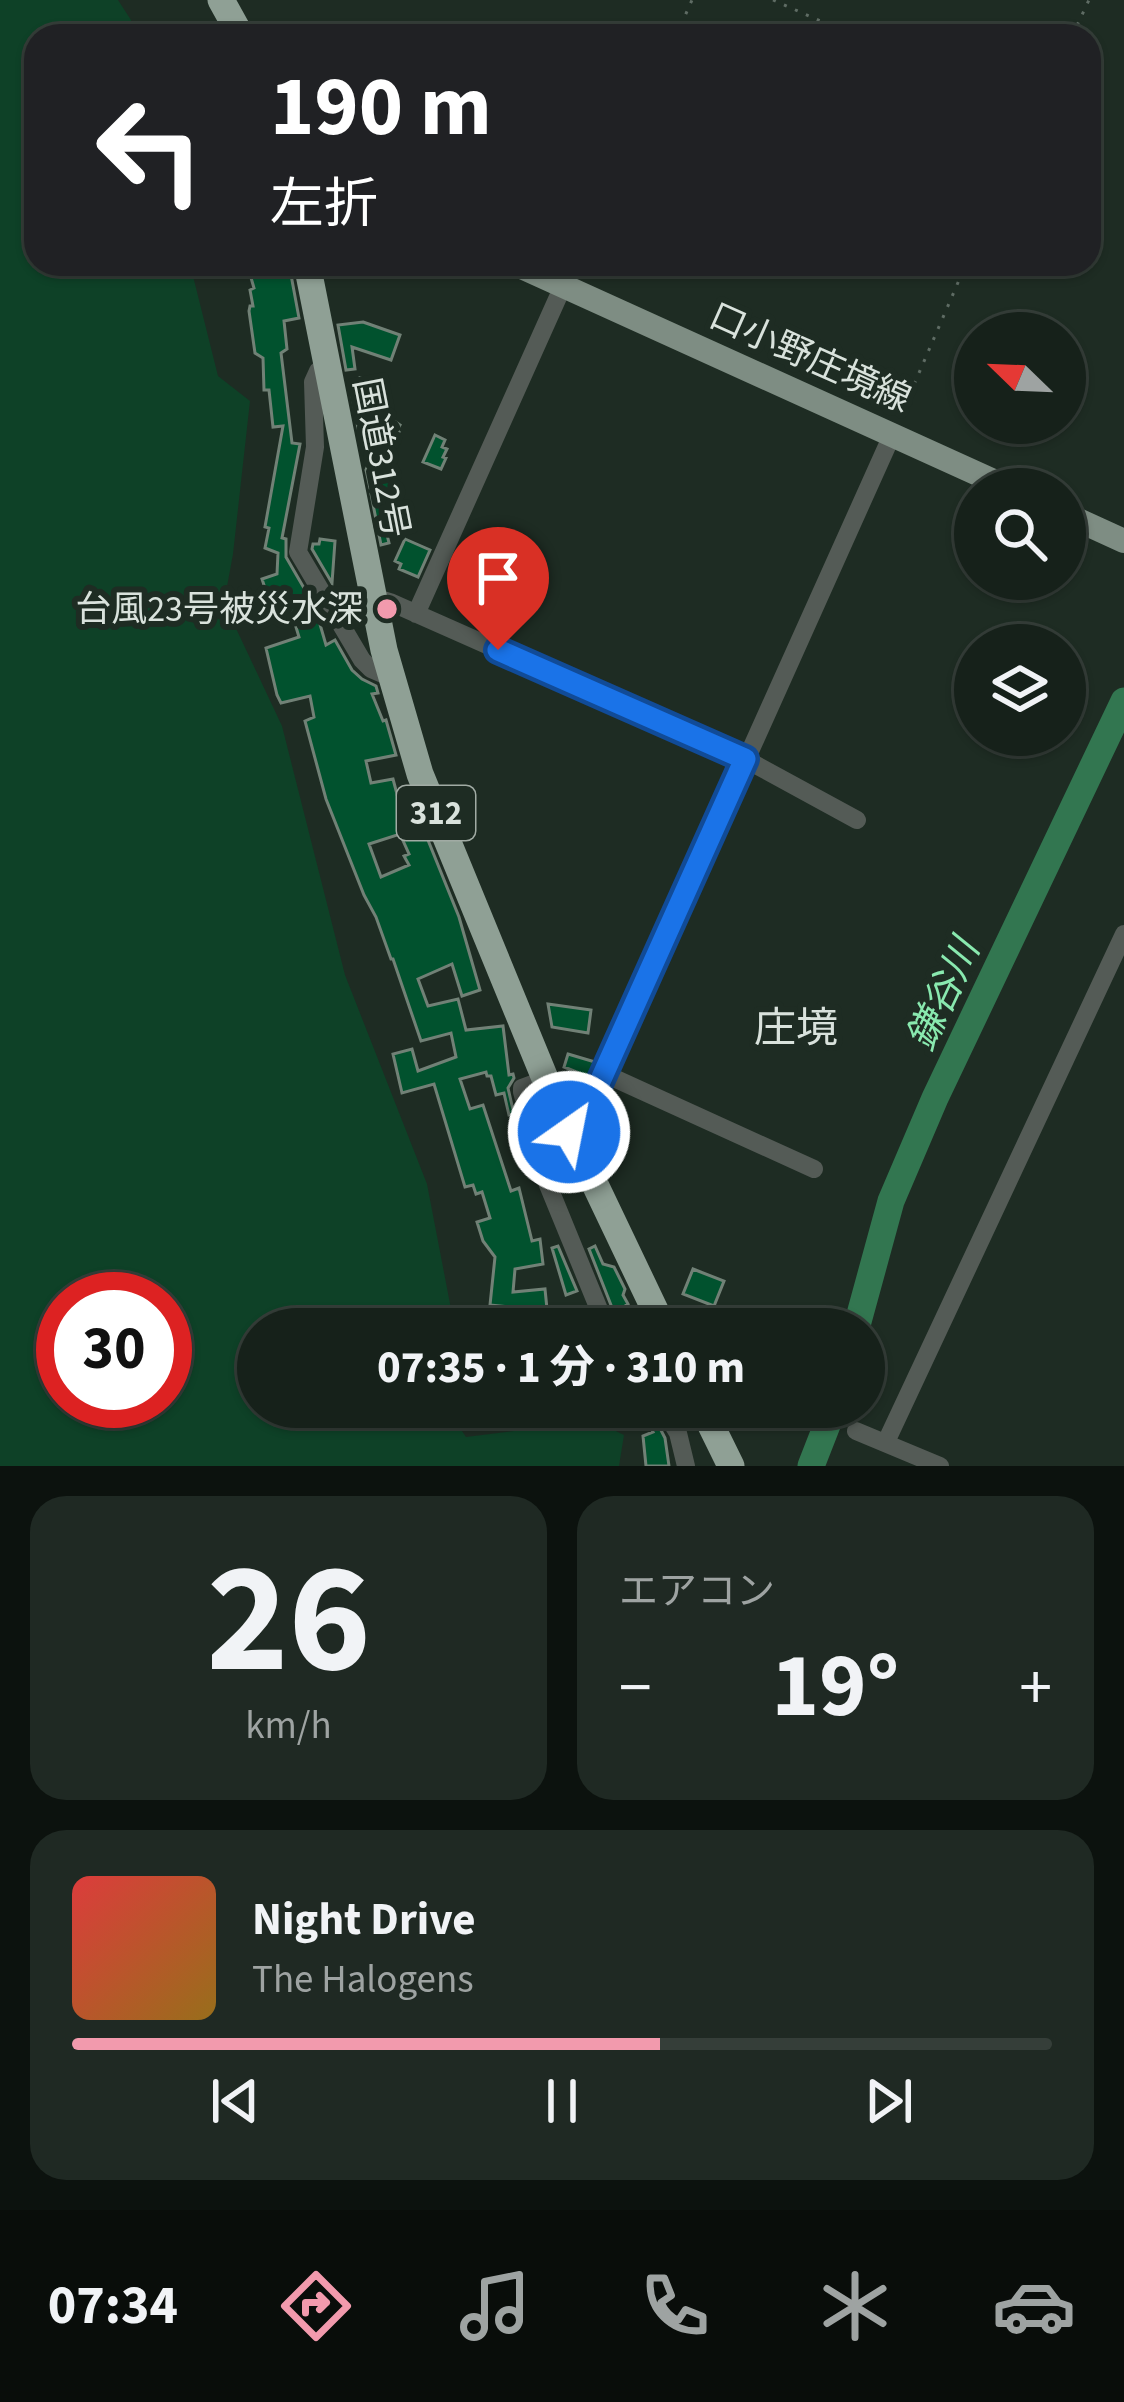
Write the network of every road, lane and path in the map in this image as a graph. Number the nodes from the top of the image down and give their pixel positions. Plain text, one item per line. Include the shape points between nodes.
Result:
1 (773, 0) edge
2 (827, 24) edge
3 (309, 276) edge
4 (541, 276) edge
5 (961, 276) edge
6 (562, 286) junction
7 (326, 365) junction
8 (892, 435) junction
9 (964, 468) edge
10 (1086, 524) edge
11 (1124, 541) edge
12 (374, 601) junction
13 (416, 614) junction
14 (373, 655) junction
15 (745, 759) junction
16 (857, 820) dead end
17 (1124, 934) edge
18 (604, 1074) junction
19 (546, 1079) junction
20 (569, 1132) junction
21 (814, 1168) dead end
22 (599, 1308) edge
23 (654, 1308) edge
24 (675, 1428) edge
25 (712, 1428) edge
26 (856, 1431) dead end
27 (886, 1442) junction
28 (686, 1466) edge
29 (730, 1466) edge
30 (940, 1466) edge

1 - 2 path
3 - 7 highway, 国道312号 / 312
4 - 6 main road, 口小野庄境線
5 - 8 path
6 - 8 main road, 口小野庄境線
6 - 13 street
7 - 12 highway, 国道312号 / 312
7 - 14 street via 313,382 315,447 298,552
8 - 9 main road, 口小野庄境線
8 - 15 street
10 - 11 main road
12 - 13 street
12 - 14 highway, 国道312号 / 312
13 - 15 street
14 - 19 highway, 国道312号 / 312 via 392,678 421,774
15 - 16 street
15 - 18 street
17 - 27 street
18 - 20 street via 580,1126
18 - 21 street
19 - 20 highway, 国道312号 / 312
19 - 22 street via 522,1092
20 - 23 highway, 国道312号 / 312
24 - 28 street
25 - 29 highway
26 - 27 street
27 - 30 street

